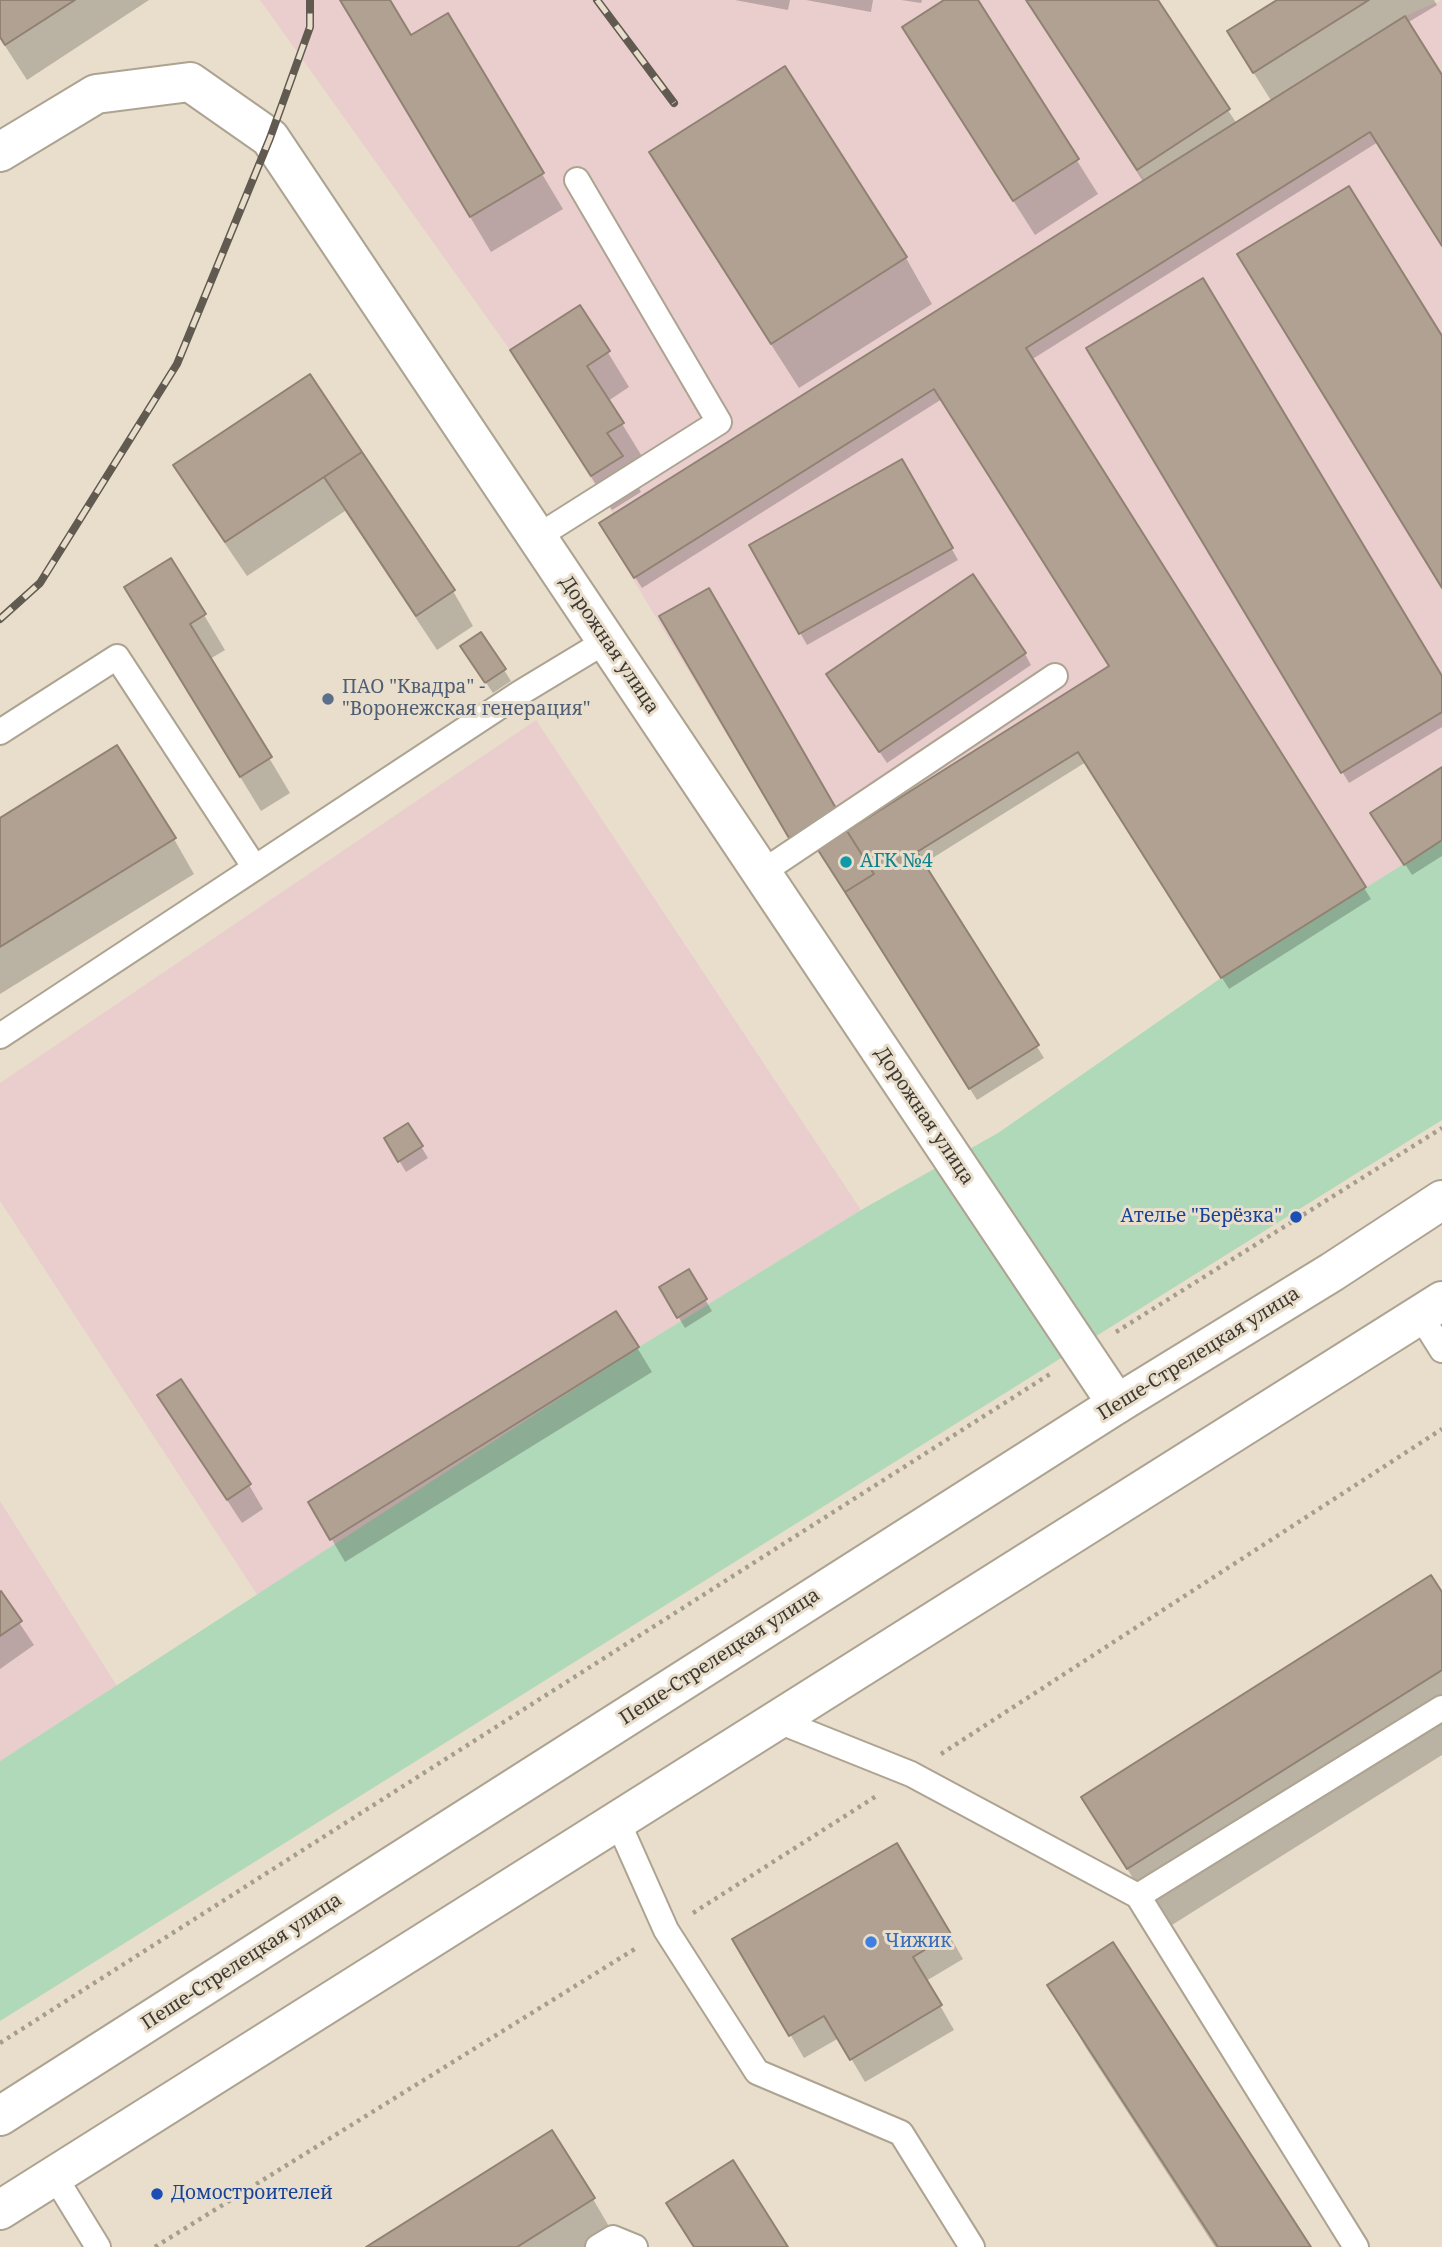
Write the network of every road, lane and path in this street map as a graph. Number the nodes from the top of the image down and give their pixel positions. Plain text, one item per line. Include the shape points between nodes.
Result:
1 (0, 152) edge
2 (577, 180) dead end
3 (537, 537) junction
4 (606, 640) junction
5 (1055, 676) dead end
6 (0, 732) edge
7 (255, 868) junction
8 (761, 873) junction
9 (0, 1036) edge
10 (1442, 1128) edge
11 (1442, 1200) edge
12 (1431, 1308) edge
13 (1442, 1350) edge
14 (1082, 1353) junction
15 (1117, 1404) junction
16 (1442, 1429) edge
17 (1442, 1708) edge
18 (776, 1720) junction
19 (911, 1774) junction
20 (617, 1820) junction
21 (1138, 1896) junction
22 (666, 1930) junction
23 (0, 2043) edge
24 (0, 2116) edge
25 (55, 2177) junction
26 (0, 2210) edge
27 (98, 2247) edge
28 (155, 2247) edge
29 (598, 2247) edge
30 (635, 2247) edge
31 (972, 2247) edge
32 (1356, 2247) edge

1 - 3 main road, Дорожная улица via 96,94 190,82 270,138
2 - 3 lane via 719,422
3 - 4 main road, Дорожная улица
4 - 7 lane
4 - 8 main road, Дорожная улица
5 - 8 lane
6 - 7 lane via 117,657
7 - 9 lane
8 - 14 main road, Дорожная улица
10 - 14 path
11 - 15 main road, Пеше-Стрелецкая улица
12 - 13 lane
12 - 18 main road
14 - 15 main road, Дорожная улица
14 - 23 path
15 - 24 main road, Пеше-Стрелецкая улица
16 - 19 path
17 - 21 lane
18 - 19 lane
18 - 20 main road
19 - 21 lane
19 - 22 path
20 - 22 lane
20 - 25 main road
21 - 32 lane
22 - 28 path
22 - 31 lane via 757,2072 901,2133
25 - 26 main road
25 - 27 lane
29 - 30 lane via 613,2238

